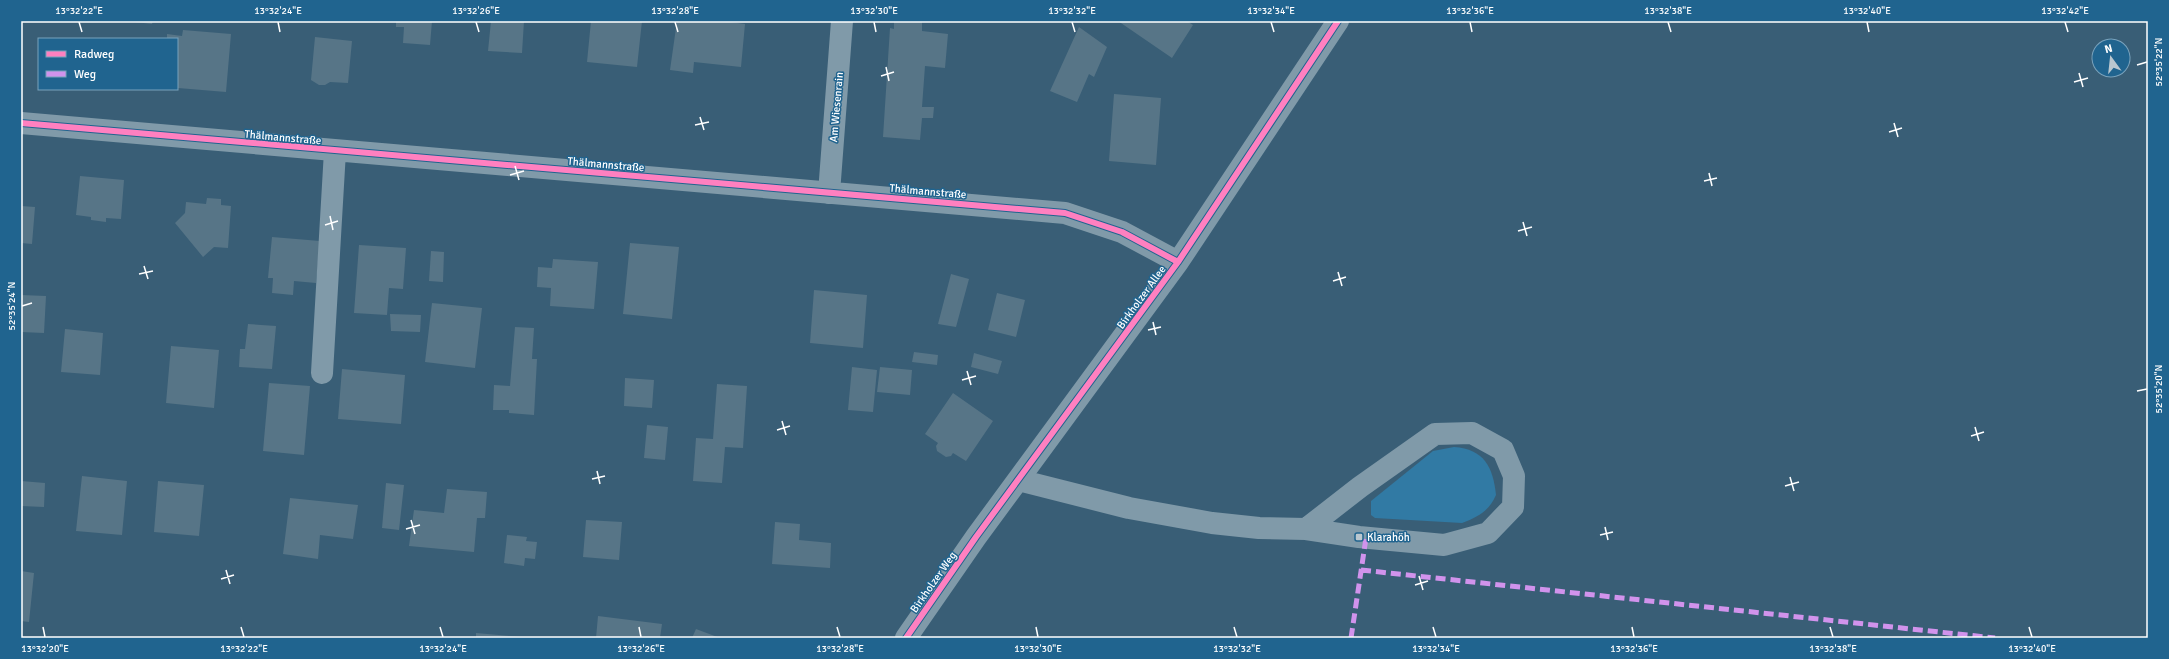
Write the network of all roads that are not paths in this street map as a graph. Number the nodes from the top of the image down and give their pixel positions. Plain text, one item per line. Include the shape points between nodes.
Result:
1 (842, 21) edge
2 (1338, 21) edge
3 (21, 123) edge
4 (335, 151) junction
5 (829, 193) junction
6 (1178, 262) junction
7 (322, 373) dead end
8 (1018, 480) junction
9 (1306, 529) junction
10 (976, 537) joint
11 (906, 638) edge

1 - 5 street, Am Wiesenrain
2 - 6 street, Birkholzer Allee
3 - 4 street, Thälmannstraße
4 - 5 street, Thälmannstraße
4 - 7 street
5 - 6 street, Thälmannstraße via 1065,213 1122,232
6 - 8 street, Birkholzer Allee
8 - 9 street via 1130,508 1212,523
8 - 10 street, Birkholzer Allee
9 - 9 street via 1366,538 1444,545 1488,533 1513,508 1514,476 1502,450 1472,433 1435,434
10 - 11 street, Birkholzer Weg

